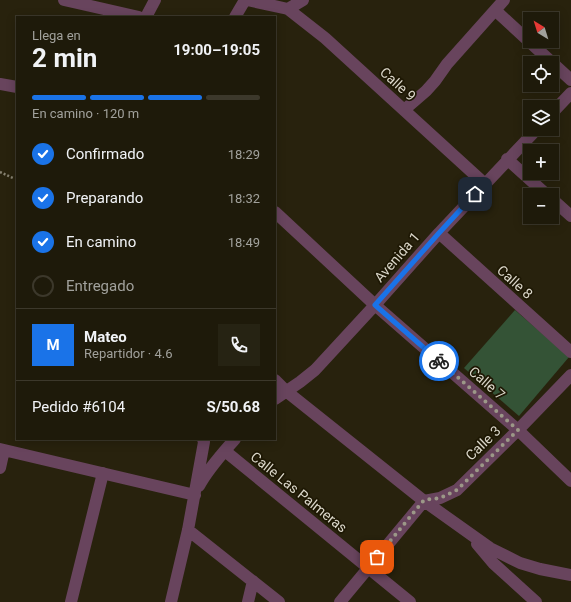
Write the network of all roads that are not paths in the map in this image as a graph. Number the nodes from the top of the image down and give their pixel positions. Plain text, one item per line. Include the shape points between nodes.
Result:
1 (64, 0) edge
2 (155, 0) edge
3 (246, 0) edge
4 (303, 0) edge
5 (504, 0) edge
6 (288, 10) junction
7 (495, 10) junction
8 (136, 16) edge
9 (147, 16) edge
10 (236, 16) edge
11 (571, 80) edge
12 (0, 84) edge
13 (16, 87) edge
14 (571, 93) edge
15 (559, 106) edge
16 (404, 110) junction
17 (529, 136) edge
18 (508, 159) junction
19 (485, 184) junction
20 (539, 188) edge
21 (559, 205) edge
22 (276, 213) edge
23 (571, 216) edge
24 (439, 233) junction
25 (375, 305) junction
26 (571, 352) edge
27 (571, 375) edge
28 (276, 381) edge
29 (286, 392) junction
30 (276, 398) edge
31 (518, 430) junction
32 (203, 440) edge
33 (234, 440) edge
34 (2, 450) edge
35 (225, 451) junction
36 (0, 468) edge
37 (103, 473) junction
38 (571, 481) edge
39 (195, 495) junction
40 (424, 500) junction
41 (188, 530) junction
42 (468, 532) junction
43 (368, 568) junction
44 (571, 575) edge
45 (252, 581) junction
46 (71, 602) edge
47 (171, 602) edge
48 (248, 602) edge
49 (279, 602) edge
50 (340, 602) edge
51 (410, 602) edge
52 (536, 602) edge

1 - 8 street
2 - 9 street
3 - 6 street
3 - 10 street
4 - 6 street
5 - 7 street
6 - 16 street, Calle 9 via 325,38
7 - 11 street
7 - 16 street via 426,91
12 - 13 street
14 - 15 street
16 - 19 street, Calle 9
17 - 18 street, Avenida 1
18 - 19 street, Avenida 1
18 - 20 street
19 - 24 street, Avenida 1
21 - 23 street
22 - 25 street, Calle 7
24 - 25 street, Avenida 1
24 - 26 street, Calle 8
25 - 29 street, Avenida 1 via 315,370
25 - 31 street, Calle 7
27 - 31 street, Calle 3
28 - 29 street
29 - 30 street, Avenida 1
29 - 40 street
31 - 38 street, Calle 7
31 - 40 street, Calle 3 via 457,490 440,498
32 - 39 street
33 - 35 street
34 - 36 street
34 - 37 street
35 - 39 street via 203,478
35 - 43 street, Calle Las Palmeras
37 - 39 street
37 - 46 street
39 - 41 street
40 - 42 street
40 - 43 street
41 - 45 street
41 - 47 street
42 - 44 street via 490,548 520,563
42 - 52 street via 493,563
43 - 50 street
43 - 51 street, Calle Las Palmeras
45 - 48 street
45 - 49 street

